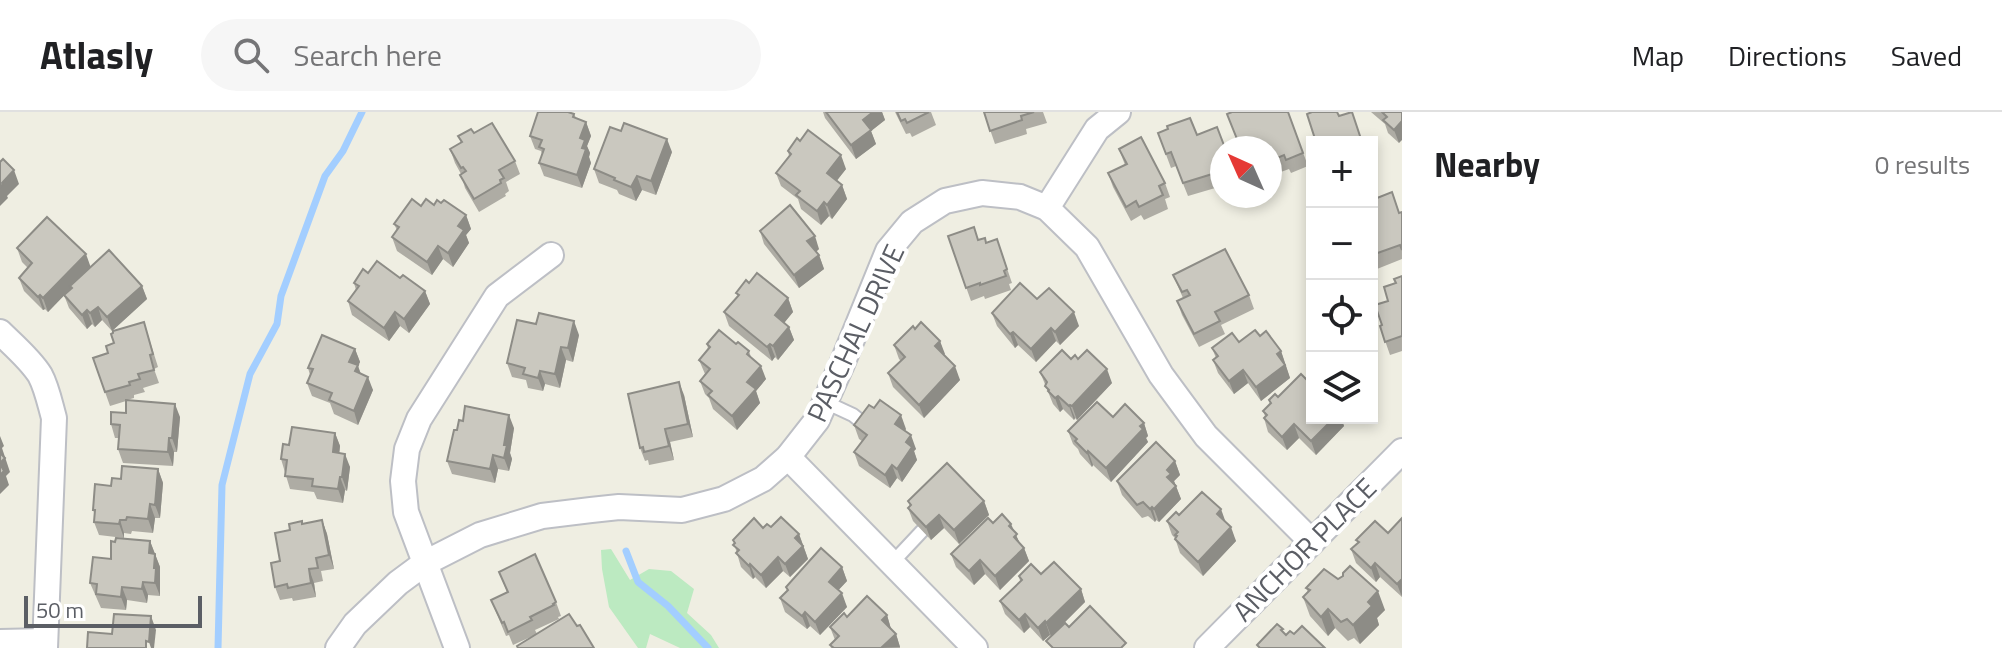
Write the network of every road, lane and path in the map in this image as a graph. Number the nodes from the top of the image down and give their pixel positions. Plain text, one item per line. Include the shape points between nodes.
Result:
1 (1118, 112) edge
2 (1047, 208) junction
3 (551, 255) dead end
4 (0, 332) edge
5 (825, 402) junction
6 (868, 427) edge
7 (1402, 451) edge
8 (788, 457) junction
9 (922, 531) edge
10 (1312, 542) junction
11 (425, 563) junction
12 (892, 563) junction
13 (0, 642) edge
14 (45, 645) edge
15 (338, 648) edge
16 (457, 648) edge
17 (975, 648) edge
18 (1207, 648) edge

1 - 2 street via 1097,129
2 - 5 street, PASCHAL DRIVE via 1020,197 982,193 945,201 912,222 888,251
2 - 10 street, PASCHAL DRIVE via 1087,247 1161,375 1206,436
3 - 11 street via 497,296 419,419 407,449 403,481 406,512
4 - 14 street via 34,367 54,418
5 - 6 lane
5 - 8 street, PASCHAL DRIVE
7 - 10 street, ANCHOR PLACE
8 - 11 street, PASCHAL DRIVE via 763,479 724,499 682,510 619,507 542,516 480,535
8 - 12 street
9 - 12 lane
10 - 18 street, ANCHOR PLACE
11 - 15 street, PASCHAL DRIVE via 355,624
11 - 16 street
12 - 17 street
13 - 14 street

